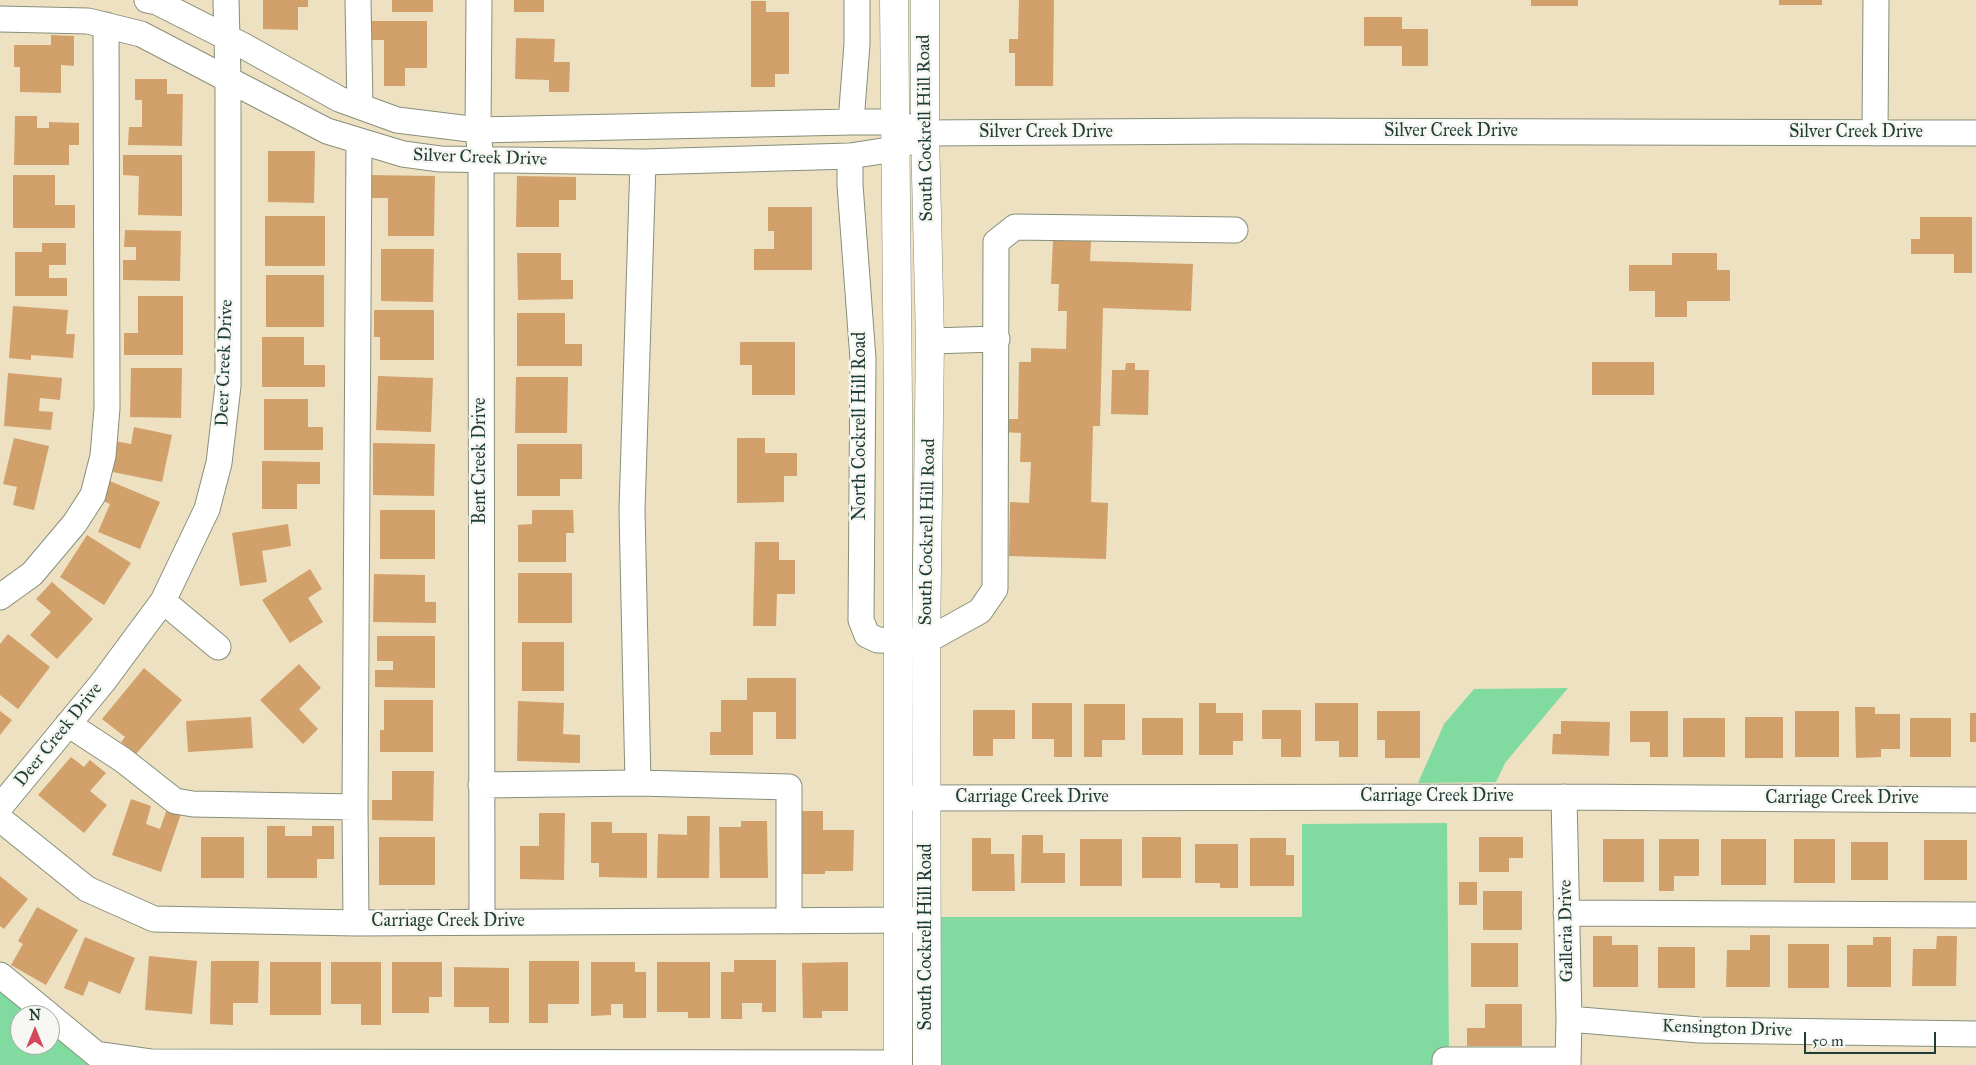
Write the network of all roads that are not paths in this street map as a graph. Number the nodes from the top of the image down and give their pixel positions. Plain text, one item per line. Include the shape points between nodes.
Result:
1 (147, 0) edge
2 (226, 0) edge
3 (358, 0) edge
4 (479, 0) edge
5 (857, 0) edge
6 (894, 0) edge
7 (925, 0) edge
8 (1876, 0) edge
9 (0, 19) edge
10 (106, 24) junction
11 (226, 37) junction
12 (228, 79) junction
13 (360, 106) junction
14 (851, 122) junction
15 (895, 122) junction
16 (478, 130) junction
17 (1875, 133) junction
18 (1976, 133) edge
19 (925, 134) junction
20 (359, 141) junction
21 (895, 149) junction
22 (850, 156) junction
23 (482, 160) junction
24 (643, 162) junction
25 (1235, 230) dead end
26 (997, 339) junction
27 (930, 341) junction
28 (0, 597) edge
29 (163, 601) junction
30 (898, 640) junction
31 (926, 641) junction
32 (218, 647) dead end
33 (68, 724) junction
34 (638, 783) junction
35 (482, 786) junction
36 (1564, 797) junction
37 (899, 798) junction
38 (927, 798) junction
39 (1976, 800) edge
40 (0, 807) edge
41 (355, 807) junction
42 (0, 819) edge
43 (1566, 913) junction
44 (1976, 915) edge
45 (899, 920) junction
46 (927, 920) junction
47 (789, 921) junction
48 (482, 922) junction
49 (356, 923) junction
50 (0, 975) edge
51 (36, 1005) edge
52 (1569, 1019) junction
53 (60, 1025) edge
54 (1976, 1034) edge
55 (1568, 1062) edge
56 (898, 1064) edge
57 (927, 1065) edge
58 (1445, 1065) edge

1 - 11 street, Silver Creek Drive
2 - 11 street, Deer Creek Drive
3 - 13 street
4 - 16 street, Bent Creek Drive
5 - 14 street
6 - 15 main road, South Cockrell Hill Road
7 - 19 main road, South Cockrell Hill Road
8 - 17 street
9 - 10 street, Silver Creek Drive
10 - 12 street, Silver Creek Drive via 141,34
10 - 28 street via 108,408 103,456 93,495 75,523 32,574
11 - 12 street, Deer Creek Drive
11 - 13 street, Silver Creek Drive via 339,99
12 - 20 street, Silver Creek Drive via 327,131
12 - 29 street, Deer Creek Drive via 228,386 219,463 207,509
13 - 16 street, Silver Creek Drive via 397,120
14 - 15 street, Silver Creek Drive
14 - 16 street, Silver Creek Drive
15 - 19 street, Silver Creek Drive
15 - 21 main road, South Cockrell Hill Road
16 - 23 street, Bent Creek Drive
17 - 18 street, Silver Creek Drive
17 - 19 street, Silver Creek Drive via 1228,131
19 - 21 street, Silver Creek Drive
19 - 27 main road, South Cockrell Hill Road
20 - 23 street, Silver Creek Drive via 403,154 440,160
20 - 41 street
21 - 22 street, Silver Creek Drive
21 - 30 main road, South Cockrell Hill Road
22 - 24 street, Silver Creek Drive
22 - 30 street, North Cockrell Hill Road via 863,359 861,620 866,635 878,640
23 - 24 street, Silver Creek Drive
23 - 35 street, Bent Creek Drive
24 - 34 street via 632,510
25 - 26 street via 1015,227 996,242
26 - 27 street
26 - 31 street via 995,589 980,611
27 - 31 main road, South Cockrell Hill Road
29 - 32 street
29 - 33 street, Deer Creek Drive via 104,682
30 - 31 street, North Cockrell Hill Road
30 - 37 main road, South Cockrell Hill Road
31 - 38 main road, South Cockrell Hill Road
33 - 40 street, Deer Creek Drive
33 - 41 street via 124,760 175,801
34 - 35 street
34 - 47 street via 789,787
35 - 48 street, Bent Creek Drive
36 - 38 street, Carriage Creek Drive
36 - 39 street, Carriage Creek Drive
36 - 43 street, Galleria Drive
37 - 38 street, Carriage Creek Drive
37 - 45 main road, South Cockrell Hill Road
38 - 46 main road, South Cockrell Hill Road
41 - 49 street
42 - 49 street, Carriage Creek Drive via 87,889 154,919
43 - 44 street
43 - 52 street, Galleria Drive
45 - 46 street, Carriage Creek Drive
45 - 47 street, Carriage Creek Drive
45 - 56 main road, South Cockrell Hill Road
46 - 57 main road, South Cockrell Hill Road
47 - 48 street, Carriage Creek Drive
48 - 49 street, Carriage Creek Drive
50 - 51 street
52 - 54 street, Kensington Drive via 1699,1030
52 - 55 street, Galleria Drive
53 - 56 street via 96,1054 152,1062
55 - 58 street via 1445,1060

